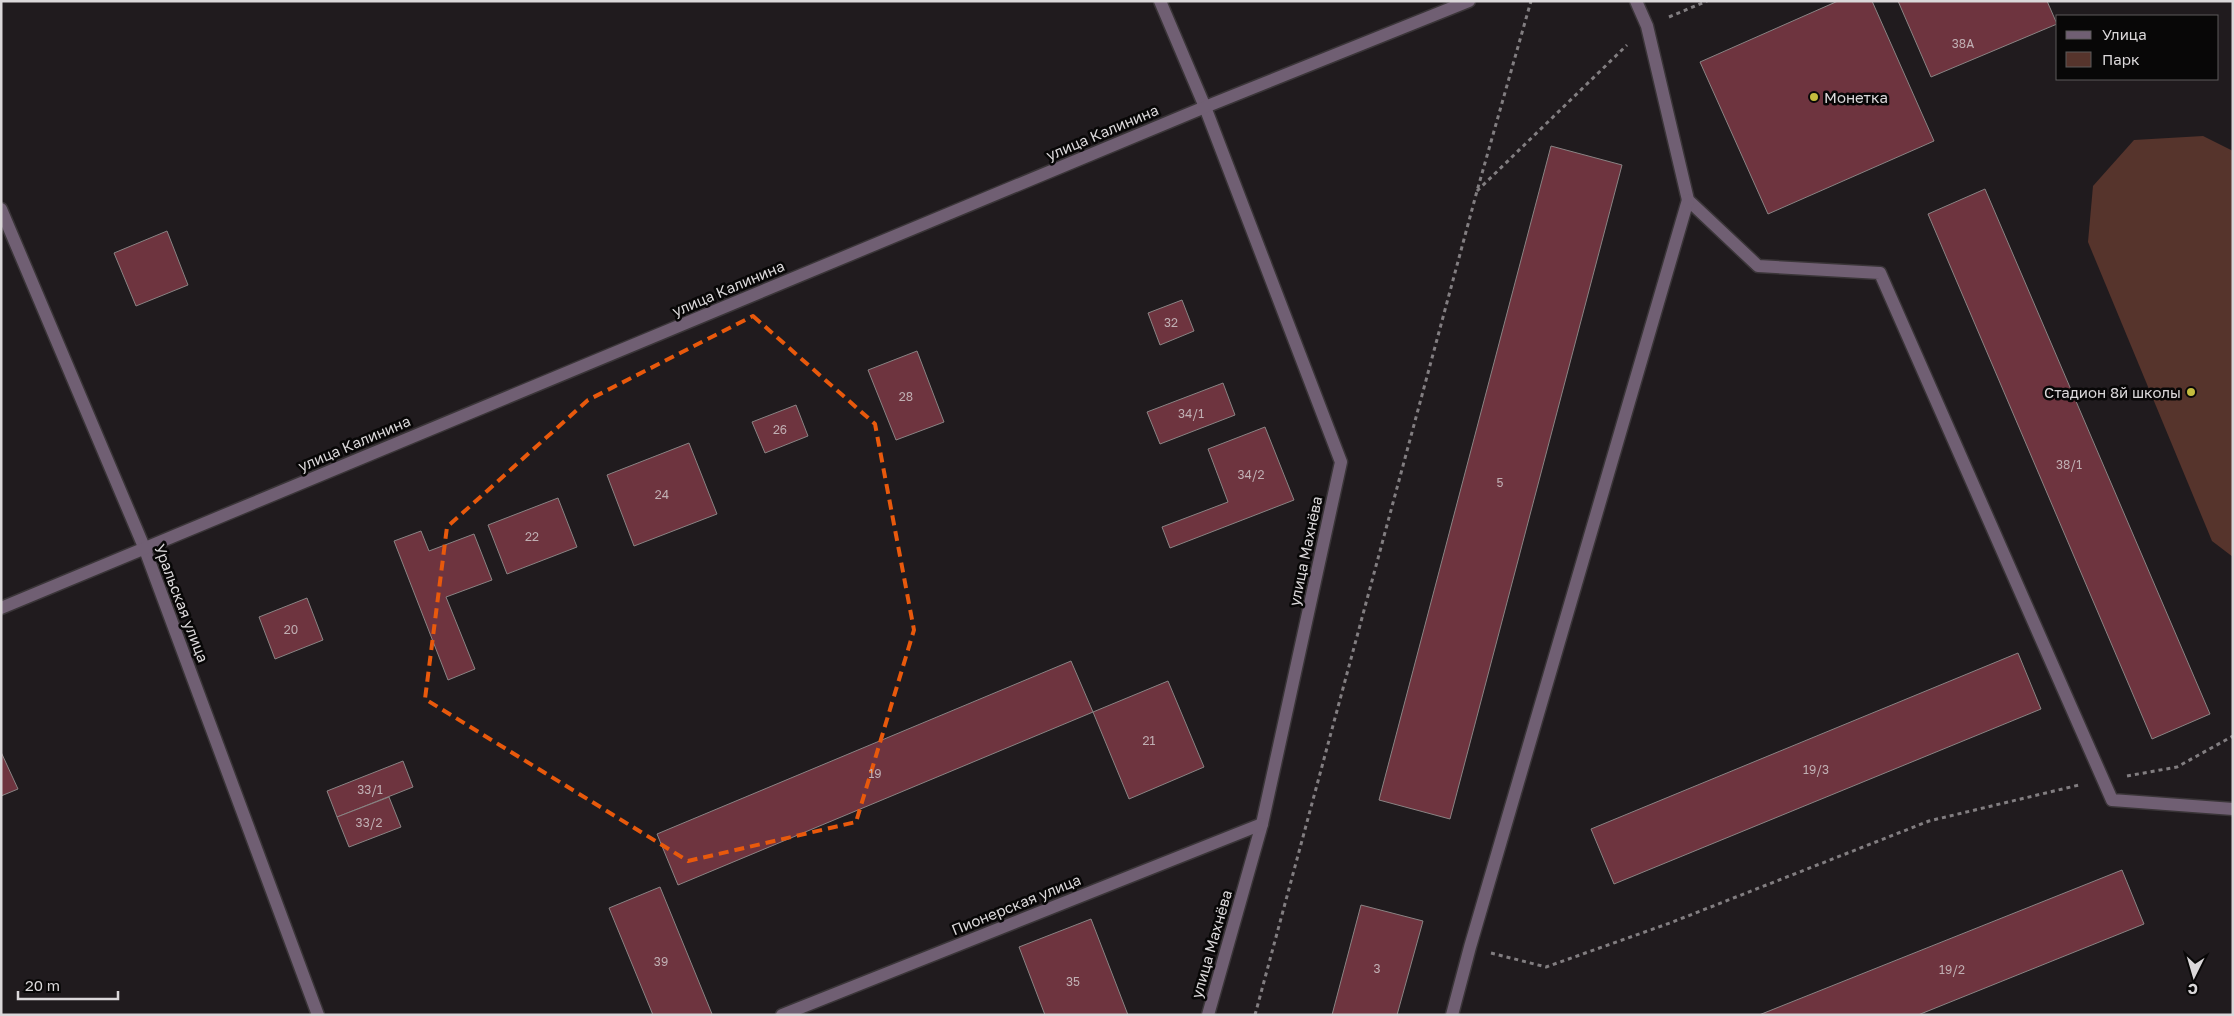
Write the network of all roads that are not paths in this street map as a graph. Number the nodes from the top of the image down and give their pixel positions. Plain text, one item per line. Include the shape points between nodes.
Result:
1 (1160, 1) edge
2 (1469, 1) edge
3 (1636, 1) edge
4 (1205, 107) junction
5 (1688, 200) junction
6 (1, 209) edge
7 (144, 548) junction
8 (1, 608) edge
9 (2233, 809) edge
10 (1262, 824) junction
11 (318, 1015) edge
12 (782, 1015) edge
13 (1208, 1015) edge
14 (1452, 1015) edge

1 - 4 street, улица Махнёва
2 - 4 street, улица Калинина
3 - 5 street via 1647,26
4 - 7 street, улица Калинина
4 - 10 street, улица Махнёва via 1341,462
5 - 9 street via 1758,266 1880,273 2112,800
5 - 14 street
6 - 7 street, Уральская улица
7 - 8 street, улица Калинина
7 - 11 street, Уральская улица
10 - 12 street, Пионерская улица
10 - 13 street, улица Махнёва

